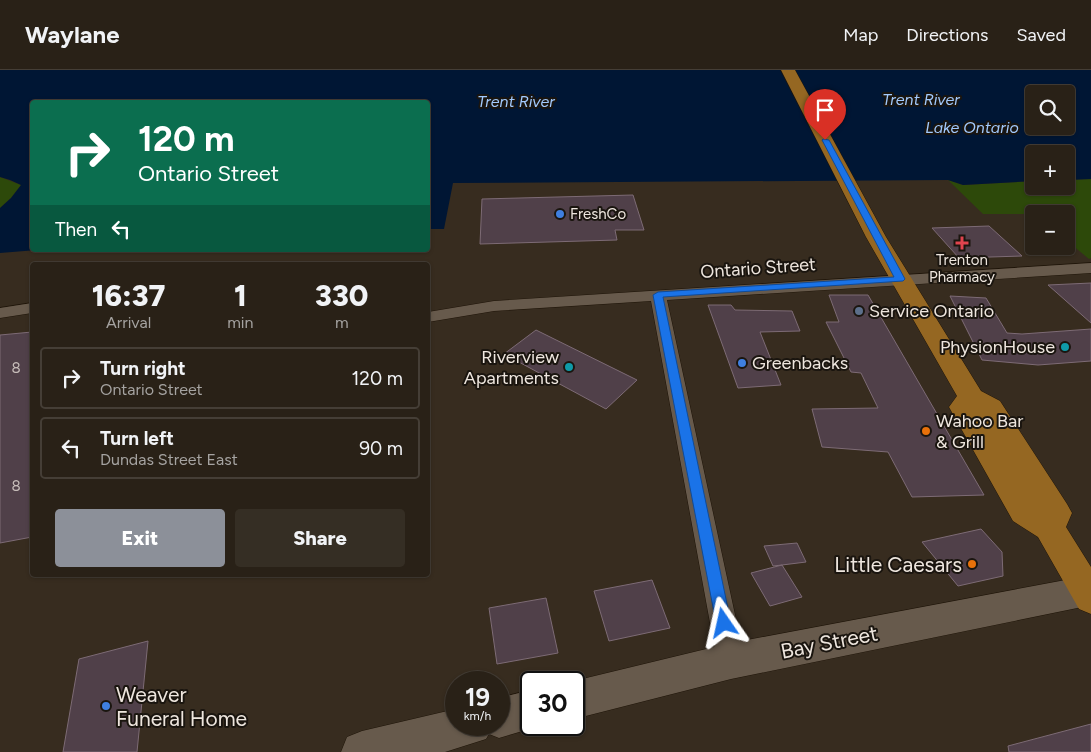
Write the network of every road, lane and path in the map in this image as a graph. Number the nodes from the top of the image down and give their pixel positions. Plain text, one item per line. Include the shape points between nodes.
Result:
1 (788, 70) edge
2 (1091, 268) edge
3 (900, 279) junction
4 (658, 295) junction
5 (30, 308) edge
6 (0, 313) edge
7 (430, 316) edge
8 (1089, 594) edge
9 (731, 661) junction
10 (585, 697) edge
11 (445, 732) edge
12 (362, 752) edge

1 - 3 main road
2 - 3 street, Ontario Street
3 - 4 street, Ontario Street
3 - 8 main road via 971,397 963,407 1024,512 1049,528
4 - 7 street, Ontario Street via 494,306
4 - 9 street
5 - 6 street
8 - 9 street, Bay Street
9 - 10 street, Bay Street
11 - 12 street

